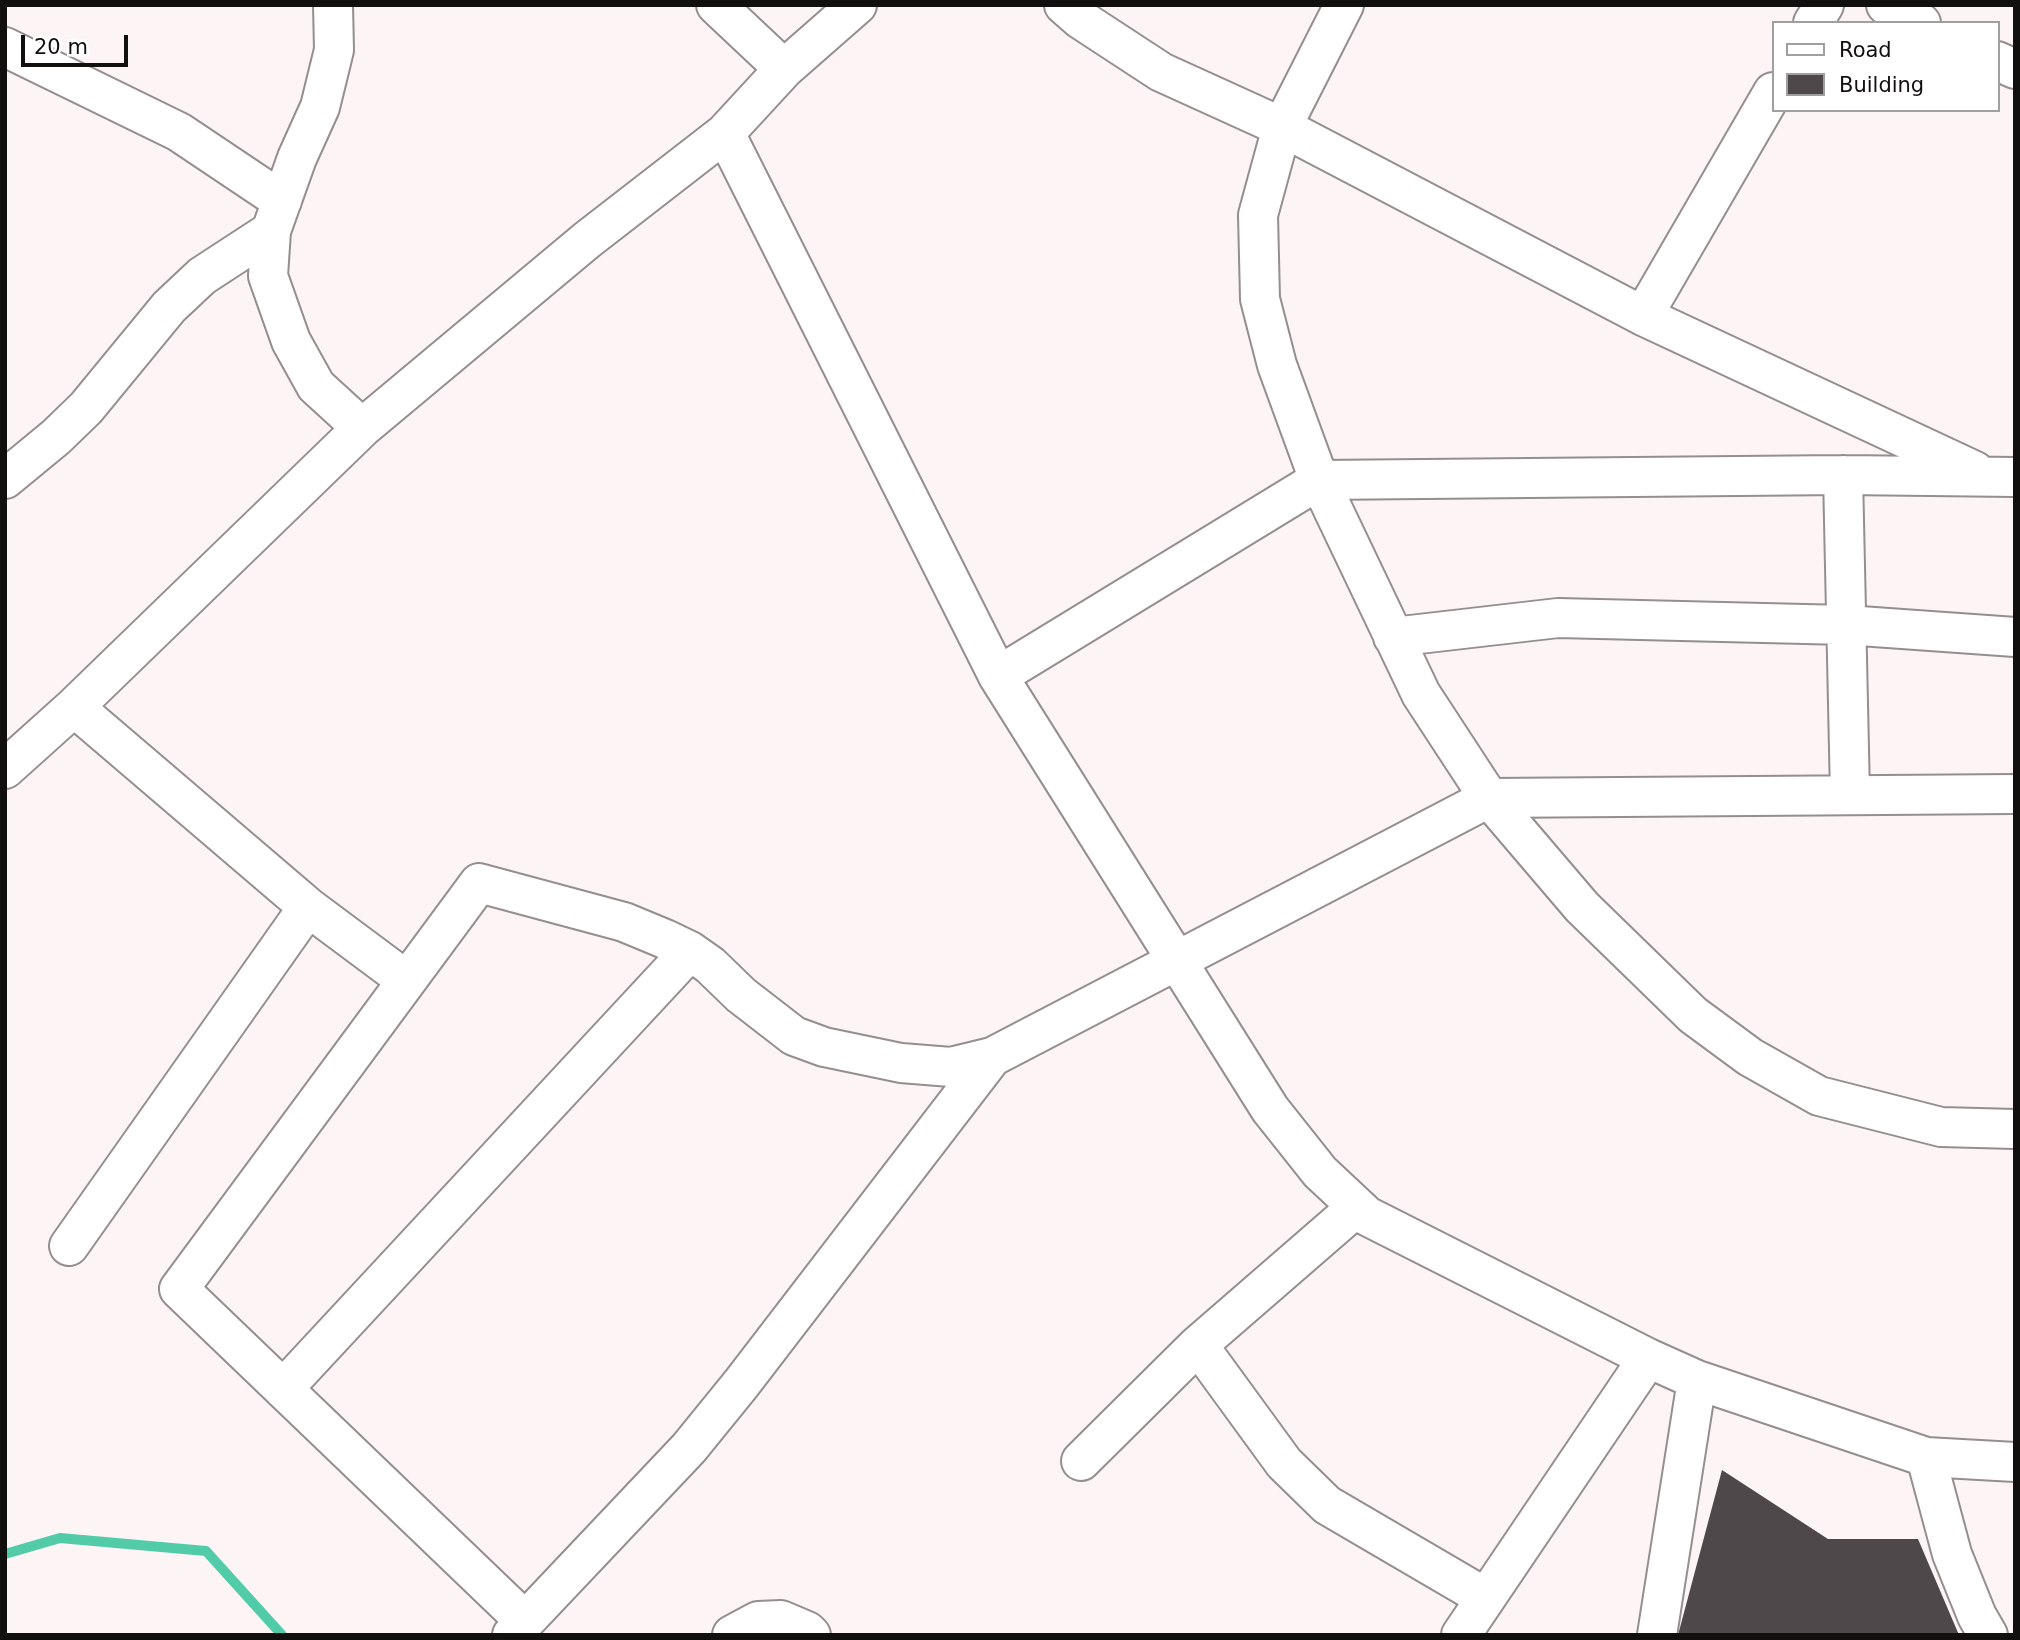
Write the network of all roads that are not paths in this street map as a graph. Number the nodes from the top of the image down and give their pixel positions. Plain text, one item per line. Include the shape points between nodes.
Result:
1 (333, 5) edge
2 (716, 5) edge
3 (857, 5) edge
4 (1064, 5) edge
5 (1344, 5) edge
6 (1824, 5) edge
7 (1886, 5) edge
8 (1814, 21) edge
9 (1917, 21) edge
10 (5, 47) edge
11 (1999, 62) edge
12 (784, 69) junction
13 (2015, 69) edge
14 (1772, 94) edge
15 (1282, 127) junction
16 (725, 133) junction
17 (276, 216) junction
18 (1643, 316) junction
19 (362, 428) junction
20 (1843, 475) junction
21 (2001, 477) edge
22 (5, 479) edge
23 (1318, 480) junction
24 (1846, 625) junction
25 (1393, 637) junction
26 (2015, 637) edge
27 (998, 676) junction
28 (74, 707) junction
29 (5, 769) edge
30 (2015, 794) edge
31 (1850, 795) junction
32 (1489, 798) junction
33 (308, 907) junction
34 (690, 951) junction
35 (1177, 960) junction
36 (407, 980) junction
37 (992, 1057) junction
38 (2015, 1129) edge
39 (1357, 1207) junction
40 (69, 1246) dead end
41 (1198, 1345) junction
42 (1648, 1359) junction
43 (1697, 1380) junction
44 (283, 1389) junction
45 (1926, 1457) junction
46 (1081, 1461) dead end
47 (2015, 1462) edge
48 (1486, 1598) junction
49 (518, 1628) edge
50 (732, 1635) edge
51 (811, 1635) edge
52 (1461, 1635) edge
53 (1657, 1635) edge
54 (1989, 1635) edge

1 - 17 street via 334,50 320,107
2 - 12 street
3 - 12 street
4 - 15 street via 1161,72
5 - 15 street
6 - 8 street
7 - 9 street
10 - 17 street via 178,132
11 - 13 street
12 - 16 street
14 - 18 street
15 - 18 street
15 - 23 street via 1258,215 1260,299 1276,365
16 - 19 street via 587,240
16 - 27 street
17 - 19 street via 268,276 291,341 316,386
17 - 22 street via 169,307 86,408
18 - 21 street
19 - 28 street
20 - 21 street
20 - 23 street
20 - 24 street
23 - 25 street
23 - 27 street
24 - 25 street via 1558,618
24 - 26 street
24 - 31 street
25 - 32 street via 1421,694
27 - 35 street
28 - 29 street
28 - 33 street
30 - 31 street
31 - 32 street
32 - 35 street
32 - 38 street via 1582,907 1693,1015 1750,1058 1819,1096 1941,1127
33 - 36 street
33 - 40 street
34 - 36 street via 624,922 479,883
34 - 37 street via 794,1036 824,1047 901,1063 951,1067
34 - 44 street
35 - 37 street
35 - 39 street via 1270,1109 1320,1172
36 - 44 street via 179,1289
37 - 49 street via 689,1448
39 - 41 street
39 - 42 street
41 - 46 street
41 - 48 street via 1284,1463 1327,1504
42 - 43 street
42 - 48 street
43 - 45 street
43 - 53 street
44 - 49 street
45 - 47 street
45 - 54 street via 1952,1554
48 - 52 street
50 - 51 street via 758,1621 781,1620

